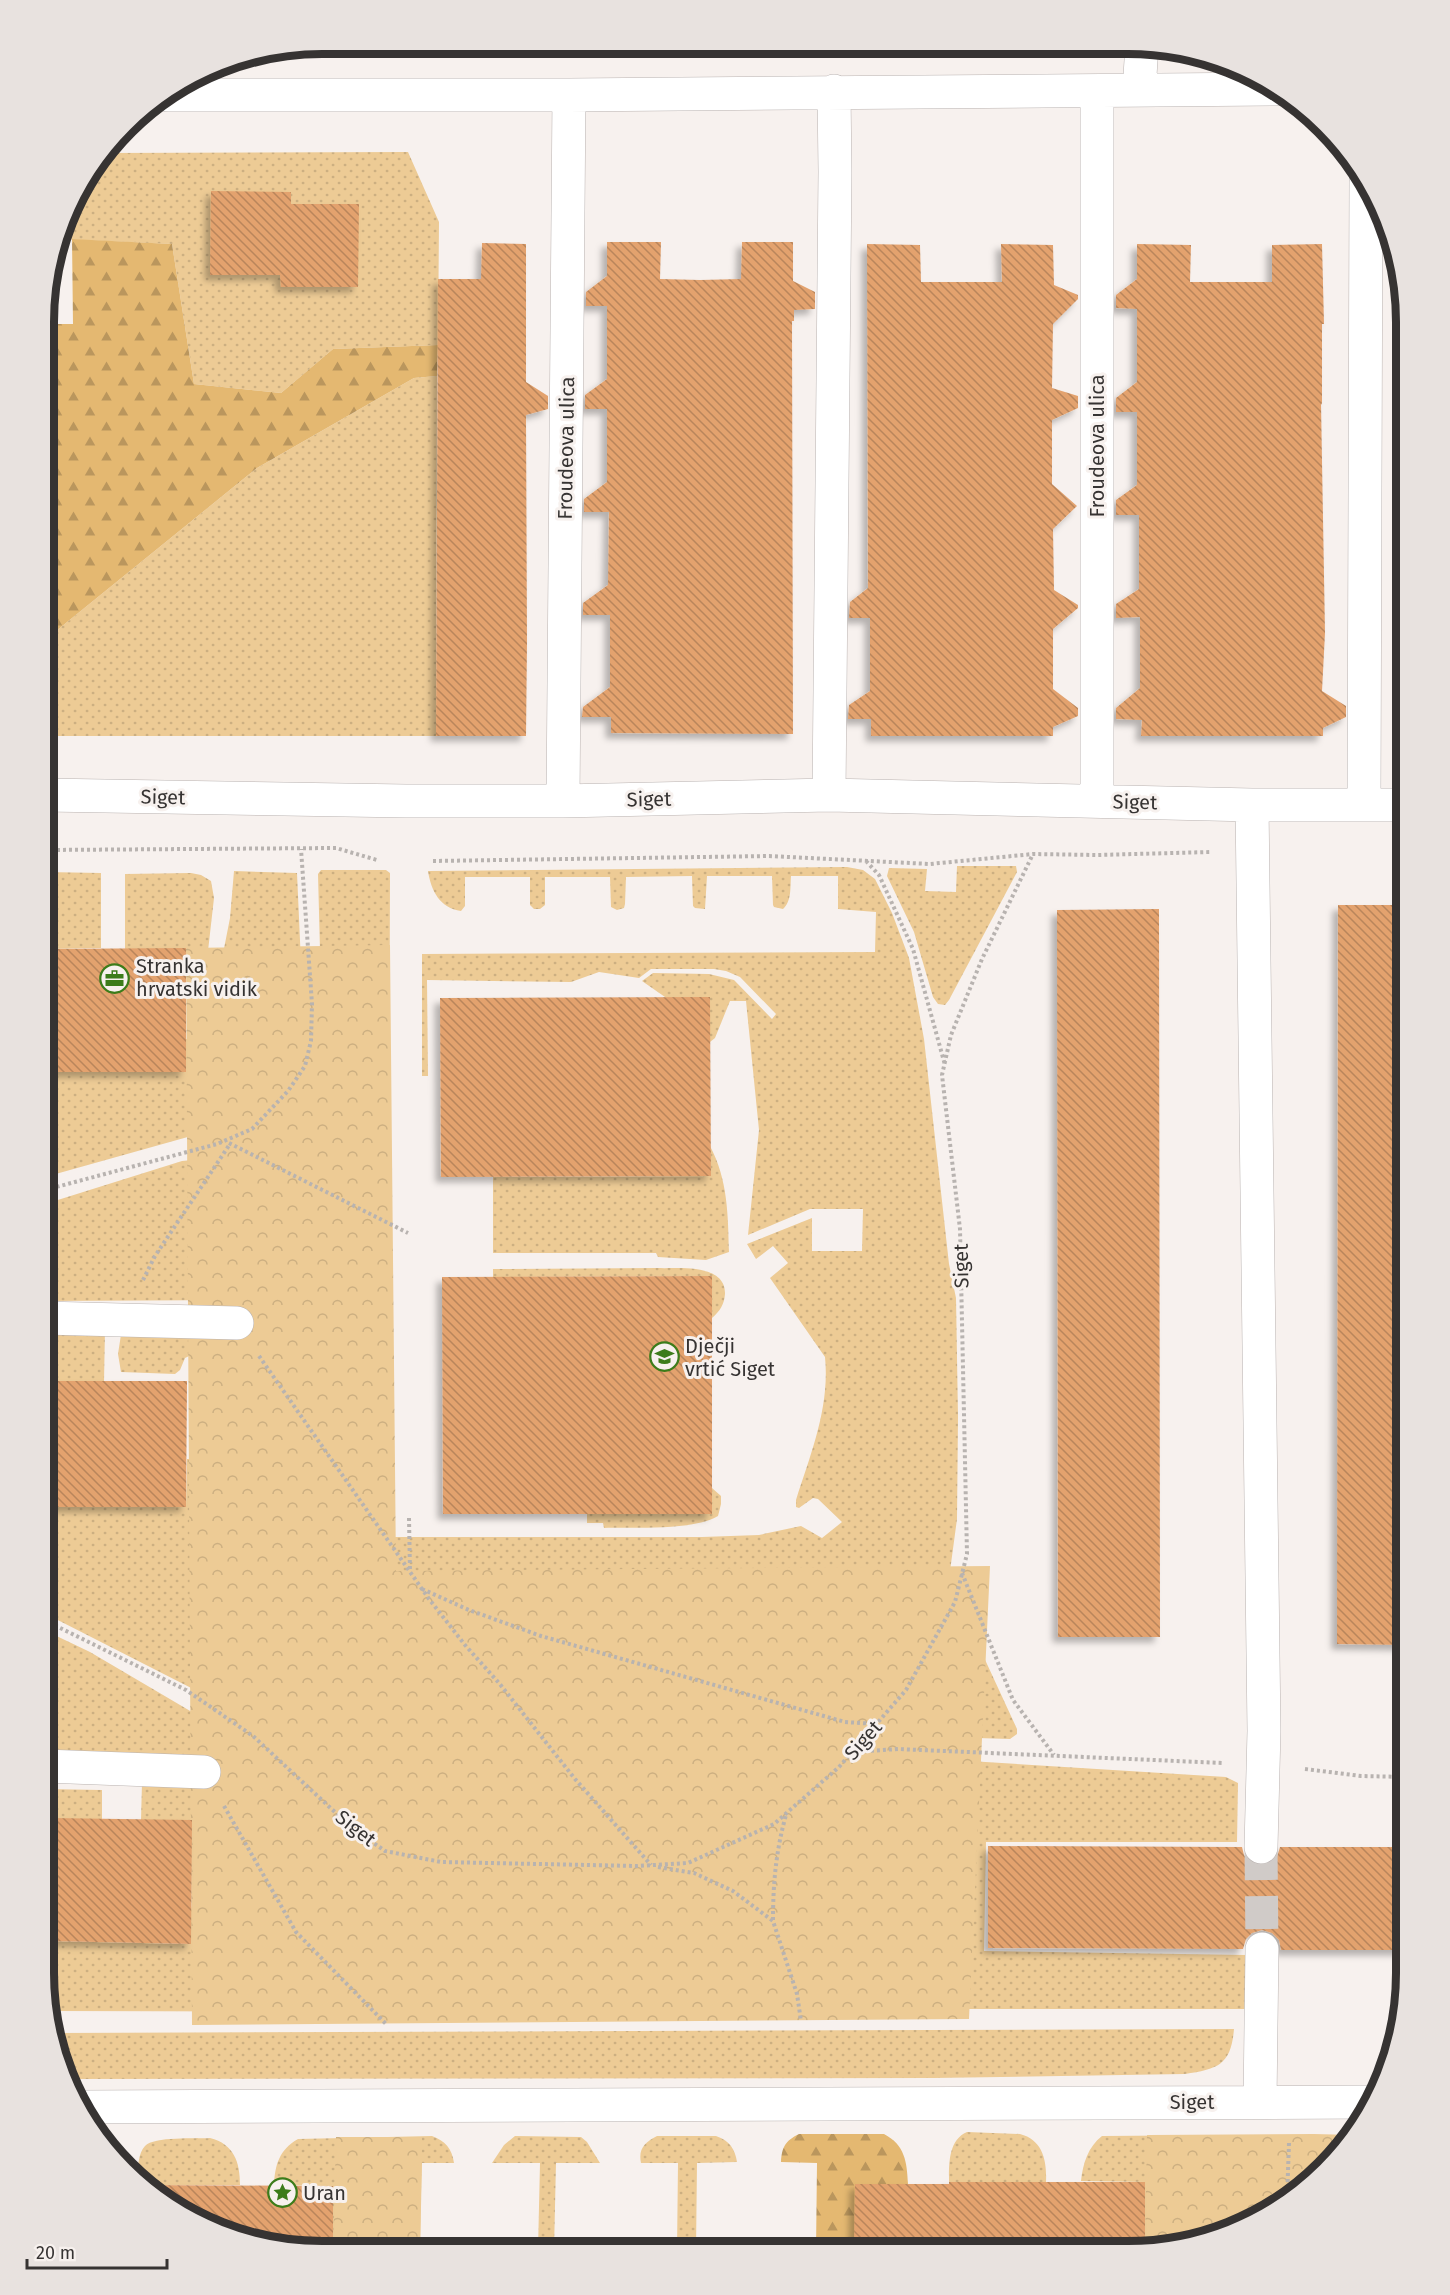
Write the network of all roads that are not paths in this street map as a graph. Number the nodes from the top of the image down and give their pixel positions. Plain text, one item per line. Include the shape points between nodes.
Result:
1 (1141, 55) edge
2 (1260, 89) edge
3 (1139, 90) junction
4 (834, 91) junction
5 (1097, 91) junction
6 (181, 94) edge
7 (569, 95) junction
8 (1366, 200) edge
9 (54, 795) edge
10 (829, 795) junction
11 (563, 801) junction
12 (1097, 801) junction
13 (1252, 805) junction
14 (1364, 805) junction
15 (1396, 805) edge
16 (54, 1317) edge
17 (237, 1323) road end
18 (54, 1766) edge
19 (204, 1772) road end
20 (1261, 1847) tunnel mouth
21 (1262, 1949) tunnel mouth
22 (1260, 2102) junction
23 (1362, 2102) edge
24 (90, 2107) edge

1 - 3 street
2 - 3 street
3 - 5 street
4 - 5 street
4 - 7 street
4 - 10 street
5 - 12 street, Froudeova ulica
6 - 7 street
7 - 11 street, Froudeova ulica
8 - 14 street
9 - 11 street, Siget
10 - 11 street, Siget
10 - 12 street, Siget
12 - 13 street, Siget
13 - 14 street, Siget
13 - 20 street
14 - 15 street, Siget
16 - 17 street
18 - 19 street
21 - 22 street
22 - 23 street, Siget
22 - 24 street, Siget

